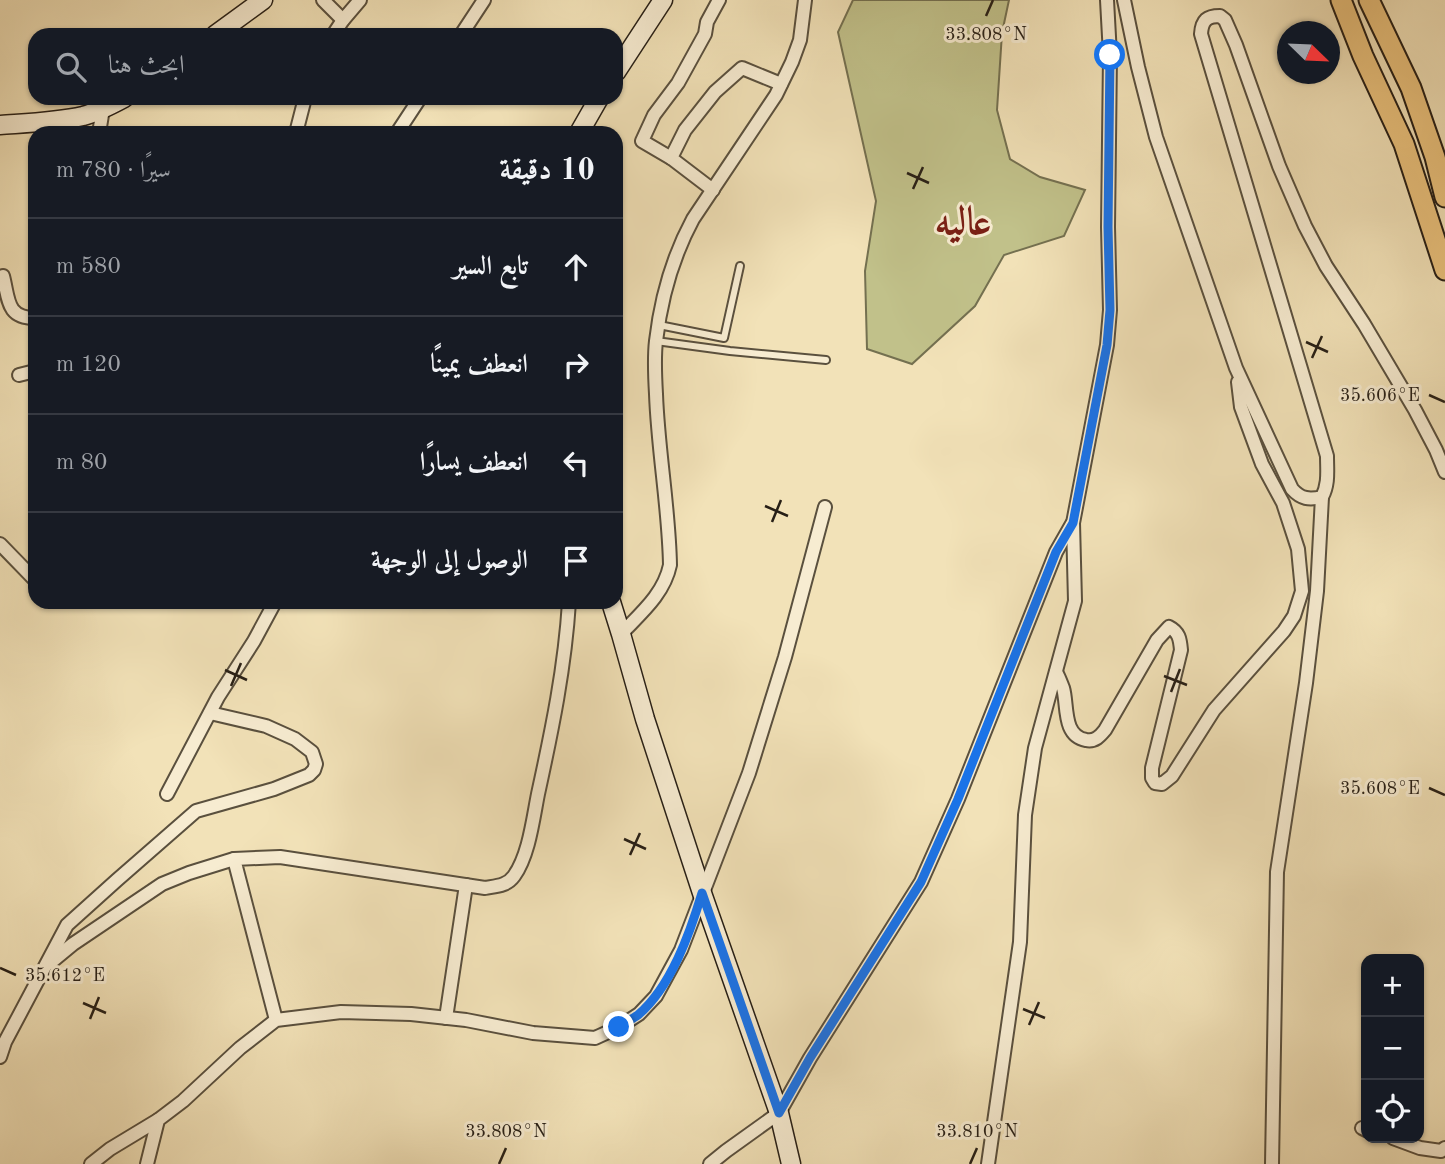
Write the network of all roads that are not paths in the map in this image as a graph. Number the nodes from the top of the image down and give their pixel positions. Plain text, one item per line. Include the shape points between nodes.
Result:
1 (263, 0) edge
2 (323, 0) edge
3 (360, 0) edge
4 (484, 0) edge
5 (663, 0) edge
6 (719, 0) edge
7 (804, 0) edge
8 (1107, 0) edge
9 (1124, 0) edge
10 (1341, 0) edge
11 (1369, 0) edge
12 (343, 20) junction
13 (225, 28) edge
14 (338, 28) edge
15 (466, 28) edge
16 (1390, 43) junction
17 (1363, 56) junction
18 (623, 61) edge
19 (781, 84) junction
20 (111, 105) edge
21 (303, 105) edge
22 (415, 105) edge
23 (596, 105) edge
24 (103, 109) junction
25 (0, 125) edge
26 (100, 126) edge
27 (298, 126) edge
28 (402, 126) edge
29 (583, 126) edge
30 (671, 158) junction
31 (713, 190) junction
32 (1445, 197) edge
33 (740, 266) dead end
34 (1445, 270) edge
35 (3, 276) dead end
36 (28, 318) edge
37 (659, 325) junction
38 (656, 341) junction
39 (826, 360) dead end
40 (1236, 368) junction
41 (28, 373) edge
42 (19, 375) dead end
43 (1445, 472) edge
44 (1322, 497) junction
45 (825, 507) dead end
46 (1073, 523) junction
47 (0, 544) edge
48 (28, 573) edge
49 (272, 609) edge
50 (568, 609) edge
51 (613, 609) edge
52 (621, 634) junction
53 (1056, 672) junction
54 (210, 713) junction
55 (166, 794) dead end
56 (233, 859) junction
57 (466, 885) junction
58 (702, 893) junction
59 (47, 965) junction
60 (446, 1018) junction
61 (276, 1020) junction
62 (0, 1057) edge
63 (779, 1113) junction
64 (158, 1120) junction
65 (1406, 1143) edge
66 (1445, 1148) edge
67 (91, 1164) edge
68 (146, 1164) edge
69 (710, 1164) edge
70 (791, 1164) edge
71 (988, 1164) edge
72 (1272, 1164) edge

1 - 13 main road
2 - 12 street
3 - 12 street
4 - 15 street
5 - 18 main road
6 - 30 street via 705,34 642,141
7 - 19 street via 800,40
8 - 46 street via 1110,310
9 - 40 street via 1156,136
10 - 17 main road
11 - 16 main road
12 - 14 street
16 - 17 main road
16 - 32 main road via 1411,88
17 - 34 main road via 1413,168
19 - 30 street via 742,68 715,92 685,130
19 - 31 street
20 - 24 main road
21 - 27 street
22 - 28 street
23 - 29 main road
24 - 25 main road via 60,120
24 - 26 street
30 - 31 street
31 - 37 street via 672,264
33 - 37 lane via 724,338
35 - 36 street via 11,309
37 - 38 street
38 - 39 lane
38 - 52 street via 657,421 670,565 659,591
40 - 44 street via 1292,489 1309,500
40 - 53 street via 1241,407 1298,549 1302,591 1294,616 1214,710 1172,776 1162,784 1155,783 1152,768 1181,650 1175,630 1169,627 1157,639 1105,730 1092,740 1079,737 1070,727
41 - 42 street
43 - 44 street via 1415,410 1305,226 1225,20 1211,16 1201,34 1327,456 1328,478
44 - 72 street via 1317,591 1277,872
45 - 58 street via 749,772
46 - 53 street via 1075,601
46 - 63 street via 1056,552 921,882
47 - 48 street
49 - 54 street
50 - 57 street via 559,695 522,862 512,879 500,886
51 - 52 main road
52 - 58 main road
53 - 71 street via 1035,748 1025,815 1020,942
54 - 55 street
54 - 59 street via 266,726 295,739 312,752 314,771 274,789 196,811 67,925
56 - 57 street via 280,857
56 - 59 street via 162,884
56 - 61 street
57 - 60 street
58 - 60 street via 692,924 656,996 619,1027 594,1038
58 - 63 main road
59 - 62 street
60 - 61 street via 341,1012
61 - 64 street
63 - 69 street
63 - 70 main road
64 - 67 street
64 - 68 street
65 - 66 street

